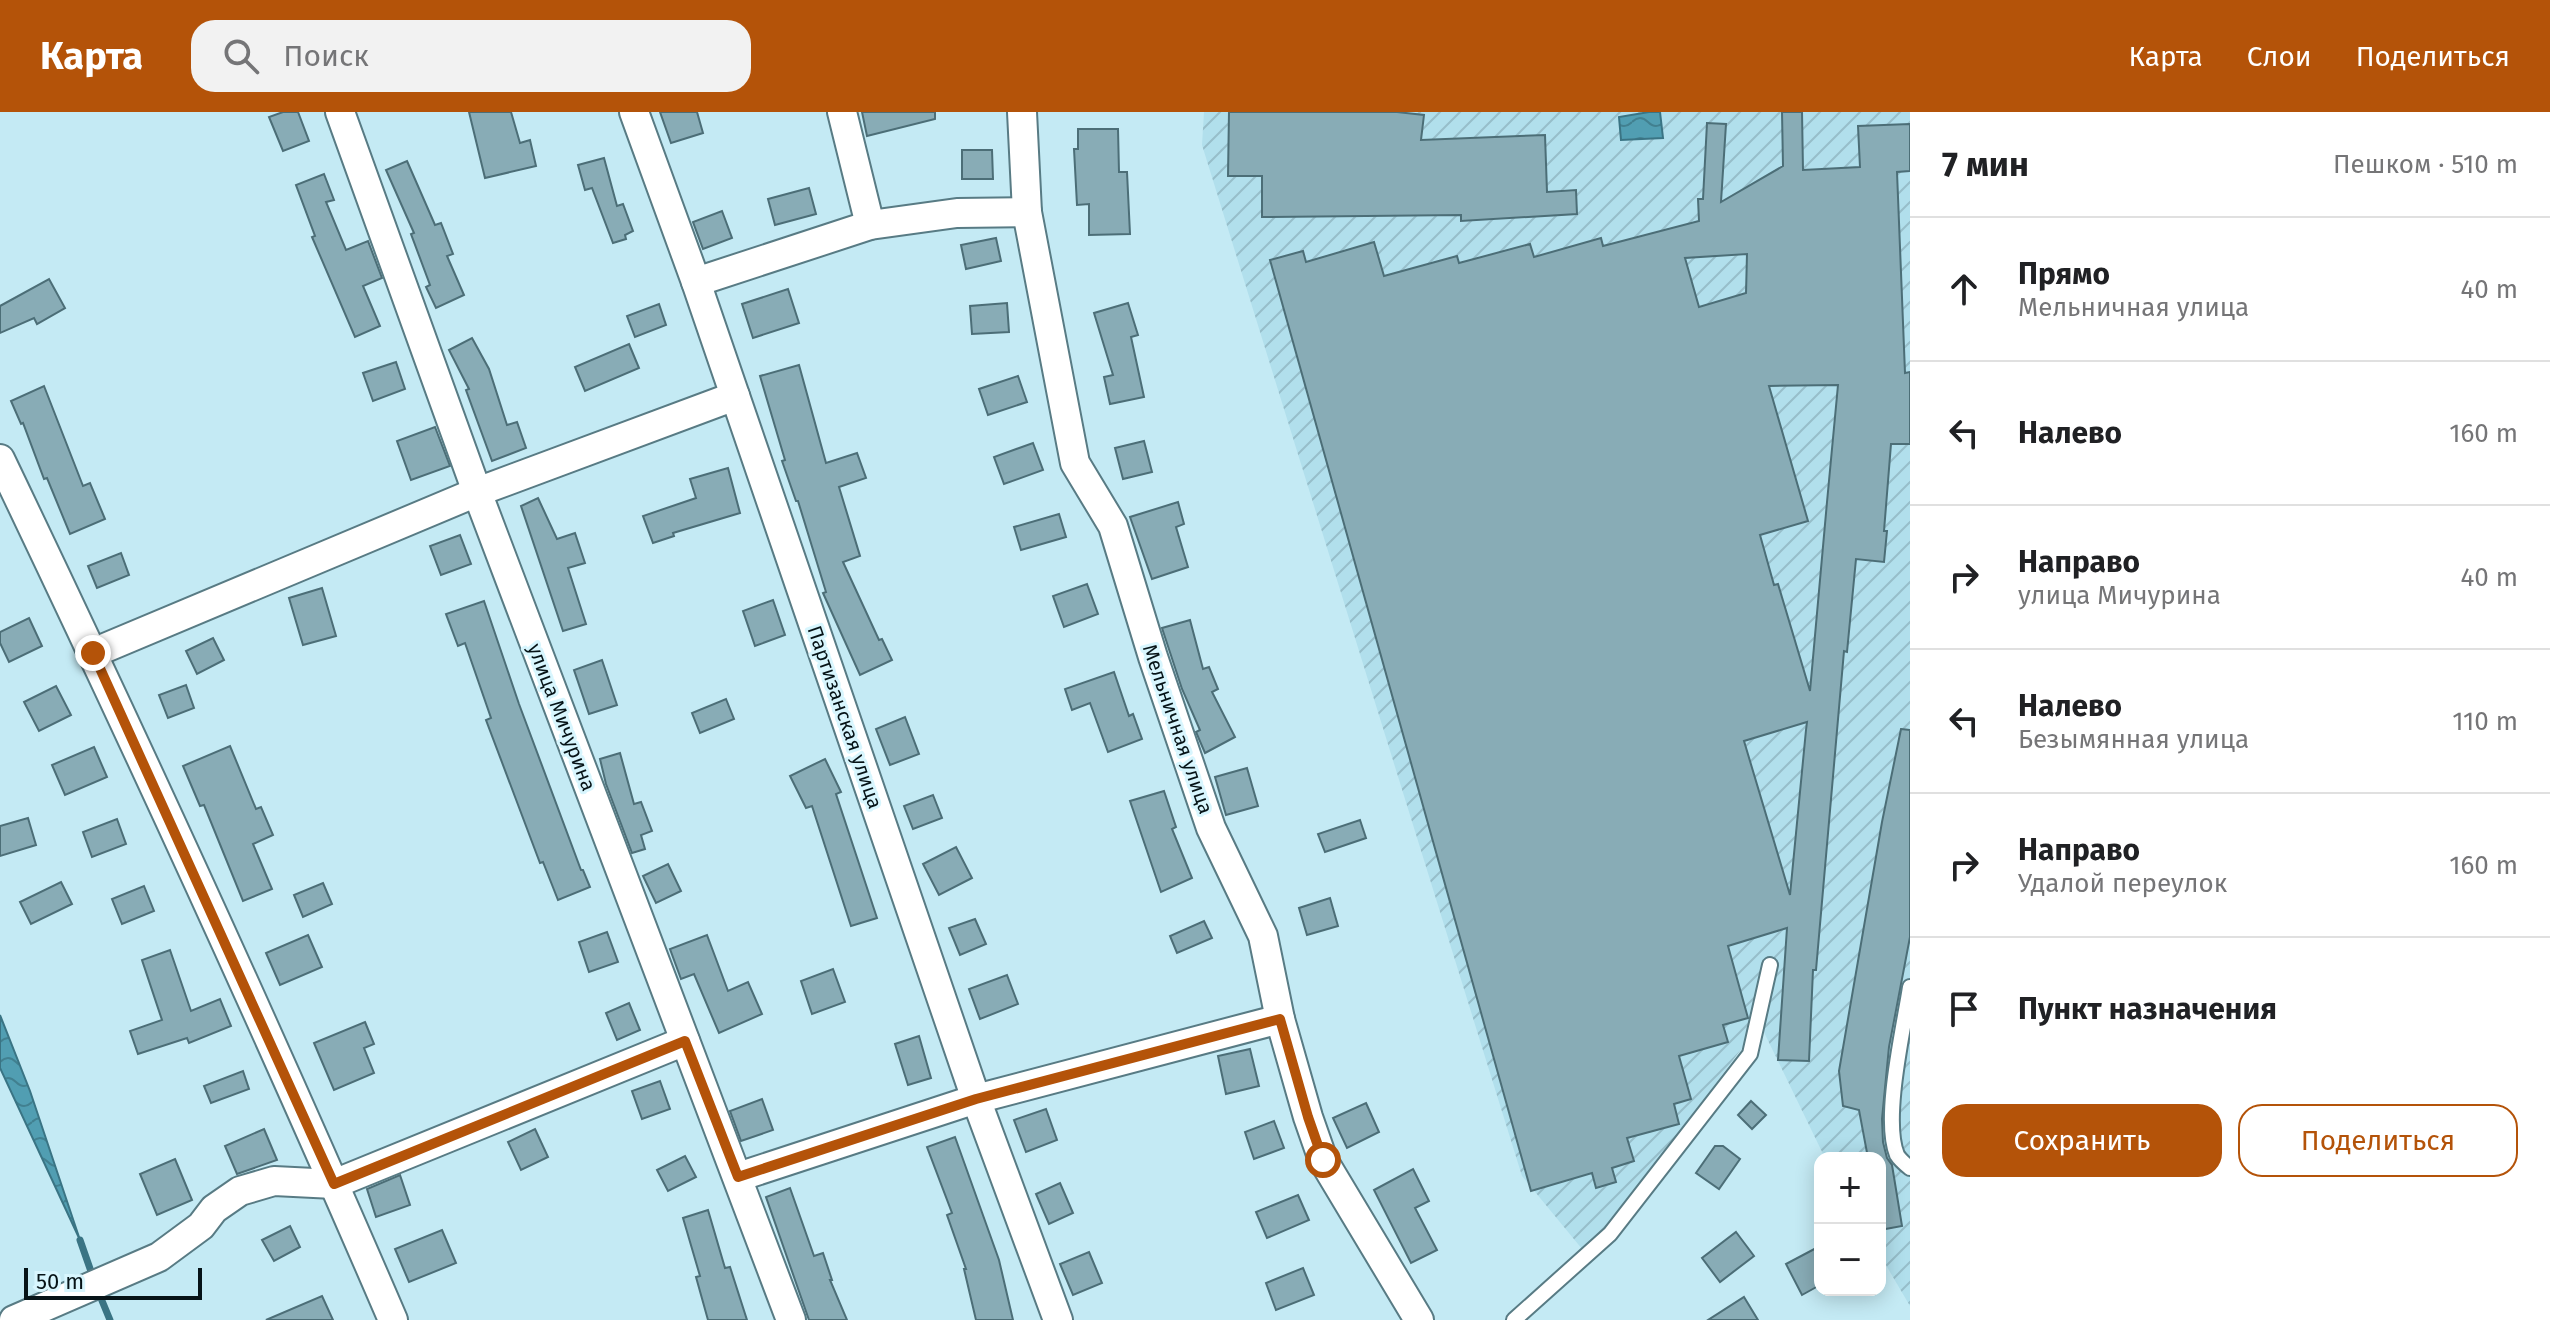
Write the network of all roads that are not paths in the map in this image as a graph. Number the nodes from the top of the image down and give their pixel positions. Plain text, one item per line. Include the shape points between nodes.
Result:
1 (340, 112) edge
2 (634, 112) edge
3 (842, 112) edge
4 (1022, 112) edge
5 (1027, 212) junction
6 (870, 225) junction
7 (696, 282) junction
8 (735, 396) junction
9 (0, 459) edge
10 (477, 492) junction
11 (93, 653) junction
12 (1770, 965) dead end
13 (1910, 987) edge
14 (1280, 1019) junction
15 (685, 1041) junction
16 (976, 1099) junction
17 (1910, 1168) edge
18 (738, 1177) junction
19 (334, 1184) junction
20 (14, 1320) edge
21 (393, 1320) edge
22 (791, 1320) edge
23 (1058, 1320) edge
24 (1419, 1320) edge
25 (1514, 1320) edge

1 - 10 street, улица Мичурина
2 - 7 street, Партизанская улица
3 - 6 street
4 - 5 street, Мельничная улица
5 - 6 street via 957,213
5 - 14 street, Мельничная улица via 1075,463 1113,526 1211,828 1263,936
6 - 7 street
7 - 8 street, Партизанская улица
8 - 10 street
8 - 16 street, Партизанская улица
9 - 11 street
10 - 11 street
10 - 15 street, улица Мичурина
11 - 19 street
12 - 25 lane via 1750,1054 1610,1234
13 - 17 lane via 1891,1110 1898,1158
14 - 16 street
14 - 24 street, Мельничная улица via 1323,1160
15 - 18 street, улица Мичурина
15 - 19 street
16 - 18 street
16 - 23 street, Партизанская улица
18 - 22 street, улица Мичурина
19 - 20 street via 274,1181 240,1191 159,1257
19 - 21 street

